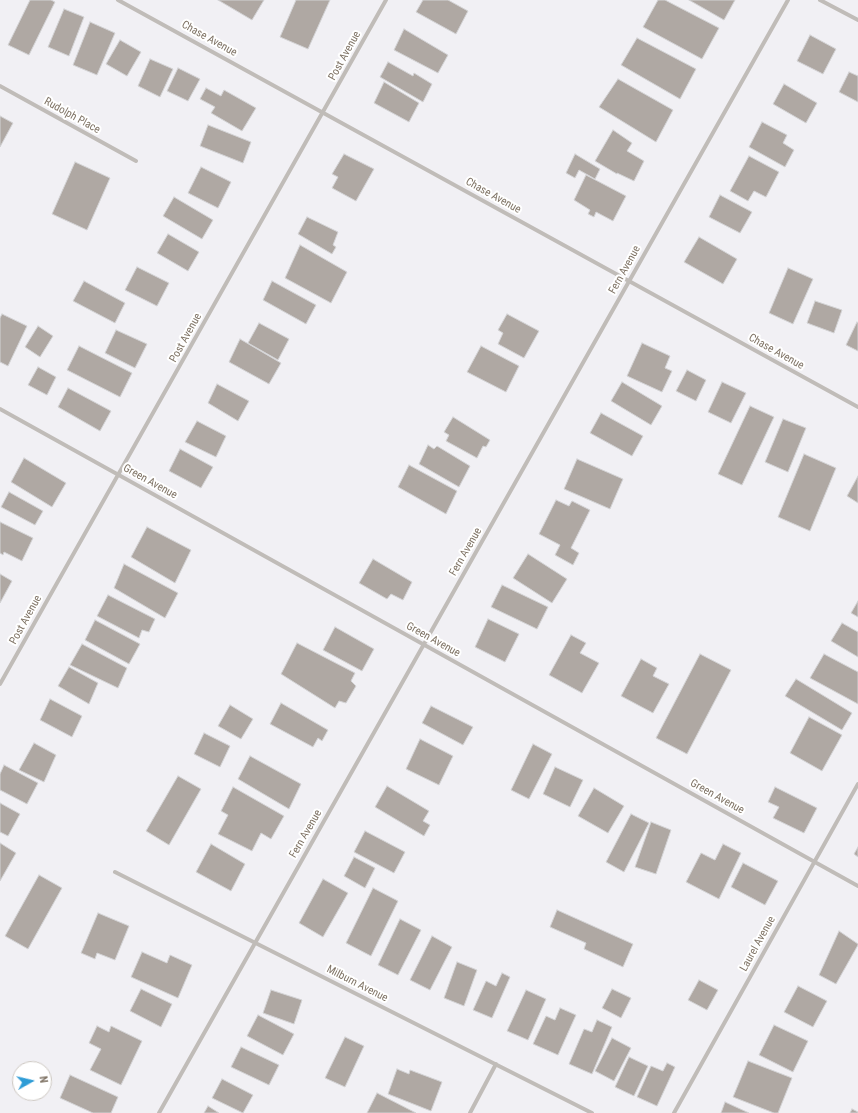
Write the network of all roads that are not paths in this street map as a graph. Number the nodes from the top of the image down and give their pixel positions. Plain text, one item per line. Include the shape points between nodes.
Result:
1 (118, 0) edge
2 (386, 0) edge
3 (788, 0) edge
4 (820, 0) edge
5 (858, 20) edge
6 (0, 86) edge
7 (323, 113) junction
8 (136, 161) dead end
9 (629, 281) junction
10 (858, 407) edge
11 (0, 410) edge
12 (118, 475) junction
13 (424, 644) junction
14 (0, 684) edge
15 (858, 784) edge
16 (814, 862) junction
17 (115, 872) dead end
18 (858, 886) edge
19 (255, 943) junction
20 (496, 1064) junction
21 (159, 1113) edge
22 (470, 1113) edge
23 (592, 1113) edge
24 (674, 1113) edge

1 - 7 street, Chase Avenue
2 - 7 street, Post Avenue
3 - 9 street, Fern Avenue
4 - 5 street
6 - 8 street, Rudolph Place
7 - 9 street, Chase Avenue
7 - 12 street, Post Avenue
9 - 10 street, Chase Avenue
9 - 13 street, Fern Avenue
11 - 12 street, Green Avenue
12 - 13 street, Green Avenue
12 - 14 street, Post Avenue
13 - 16 street, Green Avenue
13 - 19 street, Fern Avenue
15 - 16 street, Laurel Avenue
16 - 18 street, Green Avenue
16 - 24 street, Laurel Avenue
17 - 19 street, Milburn Avenue
19 - 20 street, Milburn Avenue
19 - 21 street, Fern Avenue
20 - 22 street
20 - 23 street, Milburn Avenue

